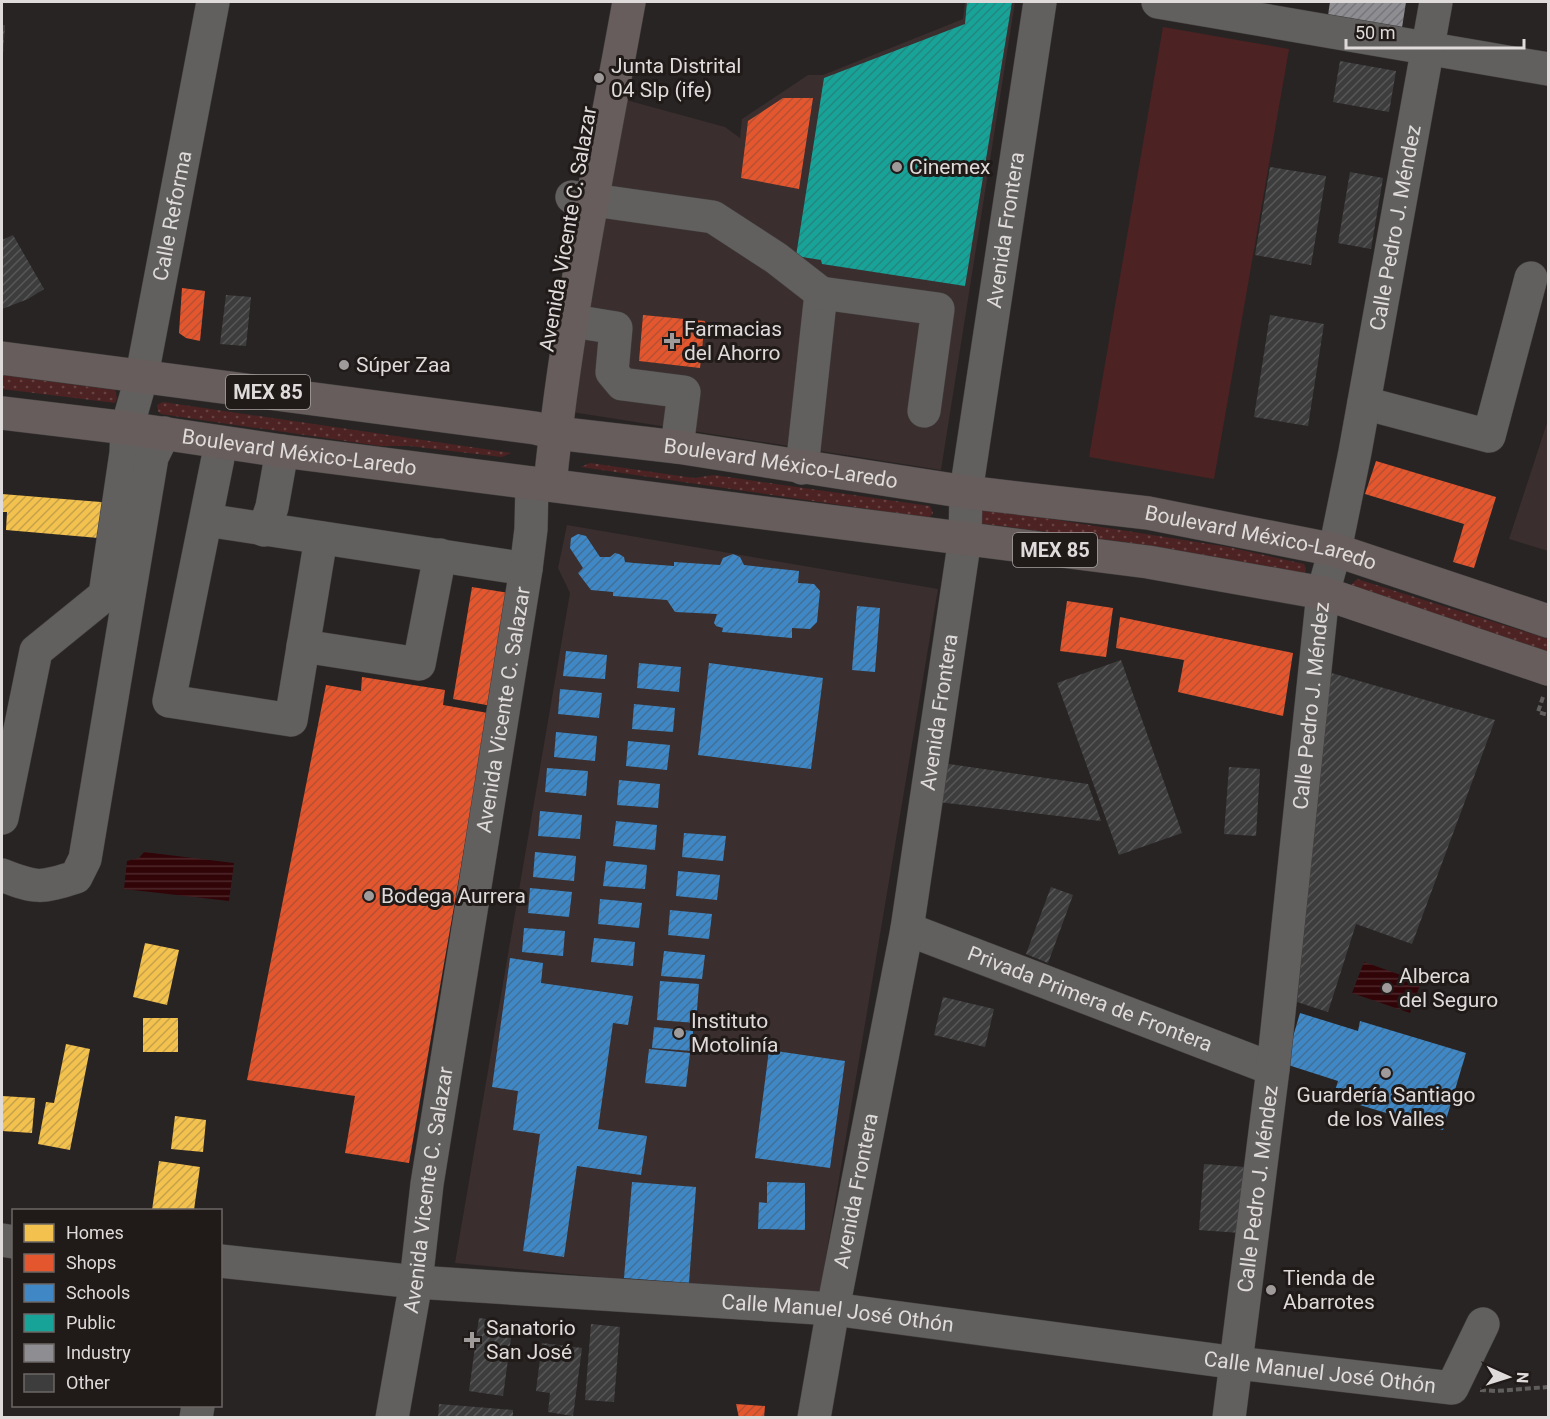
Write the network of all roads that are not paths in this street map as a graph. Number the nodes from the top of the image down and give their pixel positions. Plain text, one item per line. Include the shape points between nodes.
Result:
1 (213, 2) edge
2 (608, 2) edge
3 (629, 2) edge
4 (1040, 2) edge
5 (1158, 2) edge
6 (1436, 2) edge
7 (1427, 48) junction
8 (1548, 69) edge
9 (582, 198) junction
10 (1531, 278) dead end
11 (821, 293) junction
12 (573, 321) junction
13 (2, 357) edge
14 (142, 375) junction
15 (1364, 403) junction
16 (924, 411) dead end
17 (2, 412) edge
18 (127, 428) junction
19 (545, 430) junction
20 (164, 433) junction
21 (221, 443) junction
22 (677, 447) junction
23 (282, 451) junction
24 (802, 468) junction
25 (541, 484) junction
26 (966, 492) junction
27 (206, 520) junction
28 (264, 530) junction
29 (321, 538) junction
30 (965, 538) junction
31 (1335, 550) junction
32 (440, 555) junction
33 (526, 569) junction
34 (1323, 593) junction
35 (117, 597) junction
36 (1548, 621) edge
37 (303, 646) junction
38 (1547, 680) edge
39 (2, 818) edge
40 (2, 875) edge
41 (907, 929) junction
42 (1274, 1069) junction
43 (222, 1261) edge
44 (416, 1282) junction
45 (832, 1310) junction
46 (1483, 1324) dead end
47 (1237, 1363) junction
48 (392, 1418) edge
49 (814, 1418) edge
50 (1229, 1418) edge

1 - 14 street, Calle Reforma
2 - 9 main road, Avenida Vicente C. Salazar
3 - 9 main road, Avenida Vicente C. Salazar
4 - 26 street, Avenida Frontera
5 - 7 street
6 - 7 street, Calle Pedro J. Méndez
7 - 8 street
7 - 15 street, Calle Pedro J. Méndez
9 - 11 street via 713,217
9 - 12 main road, Avenida Vicente C. Salazar
9 - 19 main road, Avenida Vicente C. Salazar
10 - 15 street via 1489,436
11 - 16 street via 938,309
11 - 24 street
12 - 19 main road, Avenida Vicente C. Salazar
12 - 22 street via 616,328 612,372 622,384 684,392
13 - 14 main road, Boulevard México-Laredo / MEX 85
14 - 18 street, Calle Reforma
14 - 19 main road, Boulevard México-Laredo / MEX 85
15 - 31 street, Calle Pedro J. Méndez
17 - 18 main road, Boulevard México-Laredo / MEX 85
18 - 20 main road, Boulevard México-Laredo / MEX 85
18 - 35 street, Calle Reforma
19 - 22 main road, Boulevard México-Laredo / MEX 85
19 - 25 main road, Avenida Vicente C. Salazar
20 - 21 main road, Boulevard México-Laredo / MEX 85
20 - 35 street via 152,457
21 - 23 main road, Boulevard México-Laredo / MEX 85
21 - 27 street
22 - 24 main road, Boulevard México-Laredo / MEX 85
23 - 25 main road, Boulevard México-Laredo / MEX 85
23 - 28 street
24 - 26 main road, Boulevard México-Laredo / MEX 85
25 - 30 main road, Boulevard México-Laredo / MEX 85
25 - 33 street, Avenida Vicente C. Salazar
26 - 30 street, Avenida Frontera
26 - 31 main road, Boulevard México-Laredo / MEX 85 via 1148,513
27 - 28 street
27 - 37 street via 169,701 291,720
28 - 29 street
29 - 32 street
29 - 37 street
30 - 34 main road, Boulevard México-Laredo / MEX 85 via 1148,562
30 - 41 street, Avenida Frontera
31 - 34 street, Calle Pedro J. Méndez
31 - 36 main road, Boulevard México-Laredo / MEX 85
32 - 33 street
32 - 37 street via 419,664
33 - 44 street, Avenida Vicente C. Salazar via 427,1184
34 - 38 main road, Boulevard México-Laredo / MEX 85
34 - 42 street, Calle Pedro J. Méndez
35 - 39 street via 36,651
35 - 40 street via 85,859 76,877 48,886 28,885
41 - 42 street, Privada Primera de Frontera
41 - 45 street, Avenida Frontera
42 - 47 street, Calle Pedro J. Méndez
43 - 44 street, Calle Manuel José Othón
44 - 45 street, Calle Manuel José Othón
44 - 48 street, Avenida Vicente C. Salazar
45 - 47 street, Calle Manuel José Othón
45 - 49 street, Avenida Frontera
46 - 47 street, Calle Manuel José Othón via 1452,1388
47 - 50 street, Calle Pedro J. Méndez

